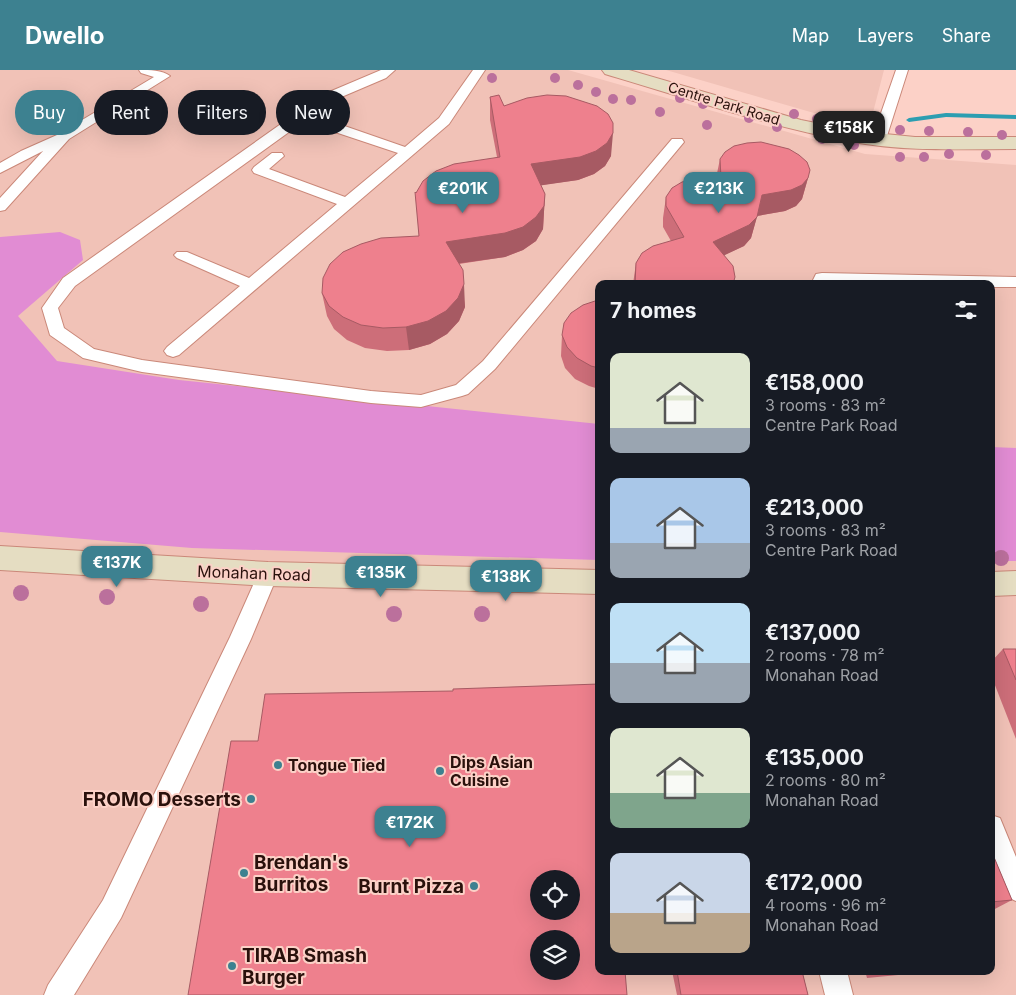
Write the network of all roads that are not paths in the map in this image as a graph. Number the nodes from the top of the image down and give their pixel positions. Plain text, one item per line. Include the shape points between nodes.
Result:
1 (145, 70) edge
2 (389, 70) edge
3 (479, 70) edge
4 (611, 70) edge
5 (902, 70) edge
6 (350, 132) edge
7 (64, 136) junction
8 (879, 139) junction
9 (677, 142) dead end
10 (1016, 142) edge
11 (408, 152) junction
12 (277, 156) dead end
13 (0, 169) edge
14 (347, 203) junction
15 (0, 208) edge
16 (182, 255) dead end
17 (821, 280) edge
18 (919, 280) edge
19 (995, 282) edge
20 (1016, 282) edge
21 (250, 284) junction
22 (173, 351) dead end
23 (0, 558) edge
24 (268, 574) junction
25 (595, 582) edge
26 (1016, 583) edge
27 (995, 584) edge
28 (995, 837) edge
29 (1016, 888) edge
30 (833, 975) edge
31 (58, 995) edge
32 (839, 995) edge

1 - 7 lane via 164,76
2 - 9 lane via 327,98 70,282 50,308 56,331 89,354 142,366 371,397 421,400 462,390 490,366
3 - 11 lane via 450,114
4 - 8 street, Centre Park Road via 798,125
5 - 8 lane
6 - 11 lane
7 - 13 lane
7 - 15 lane
8 - 10 street, Centre Park Road via 915,143
11 - 14 lane
12 - 14 lane via 259,170
14 - 21 lane
16 - 21 lane
17 - 18 lane
19 - 20 lane
21 - 22 lane
23 - 24 street, Monahan Road
24 - 25 street, Monahan Road
24 - 31 lane via 112,909
26 - 27 street
28 - 29 lane
30 - 32 lane

